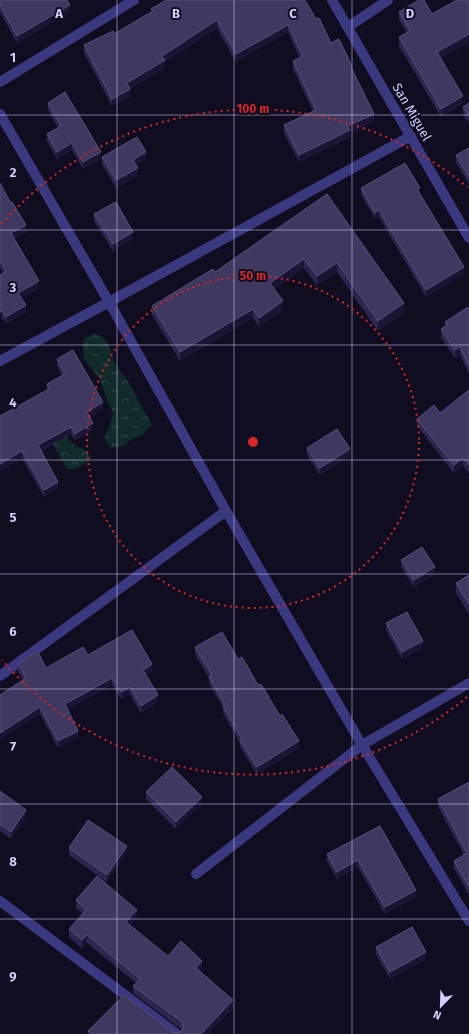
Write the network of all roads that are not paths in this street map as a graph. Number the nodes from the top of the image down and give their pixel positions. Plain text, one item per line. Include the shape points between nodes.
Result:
1 (134, 0) edge
2 (332, 0) edge
3 (388, 0) edge
4 (348, 26) junction
5 (0, 82) edge
6 (0, 114) edge
7 (411, 136) junction
8 (469, 238) edge
9 (109, 302) junction
10 (0, 361) edge
11 (226, 511) junction
12 (0, 676) edge
13 (469, 683) edge
14 (362, 745) junction
15 (196, 874) dead end
16 (0, 901) edge
17 (469, 921) edge
18 (177, 1034) edge

1 - 5 street
2 - 4 street, San Miguel
3 - 4 street
4 - 7 street, San Miguel
6 - 9 street
7 - 8 street, San Miguel
7 - 9 street
9 - 10 street
9 - 11 street
11 - 12 street
11 - 14 street
13 - 14 street
14 - 15 street
14 - 17 street
16 - 18 street

